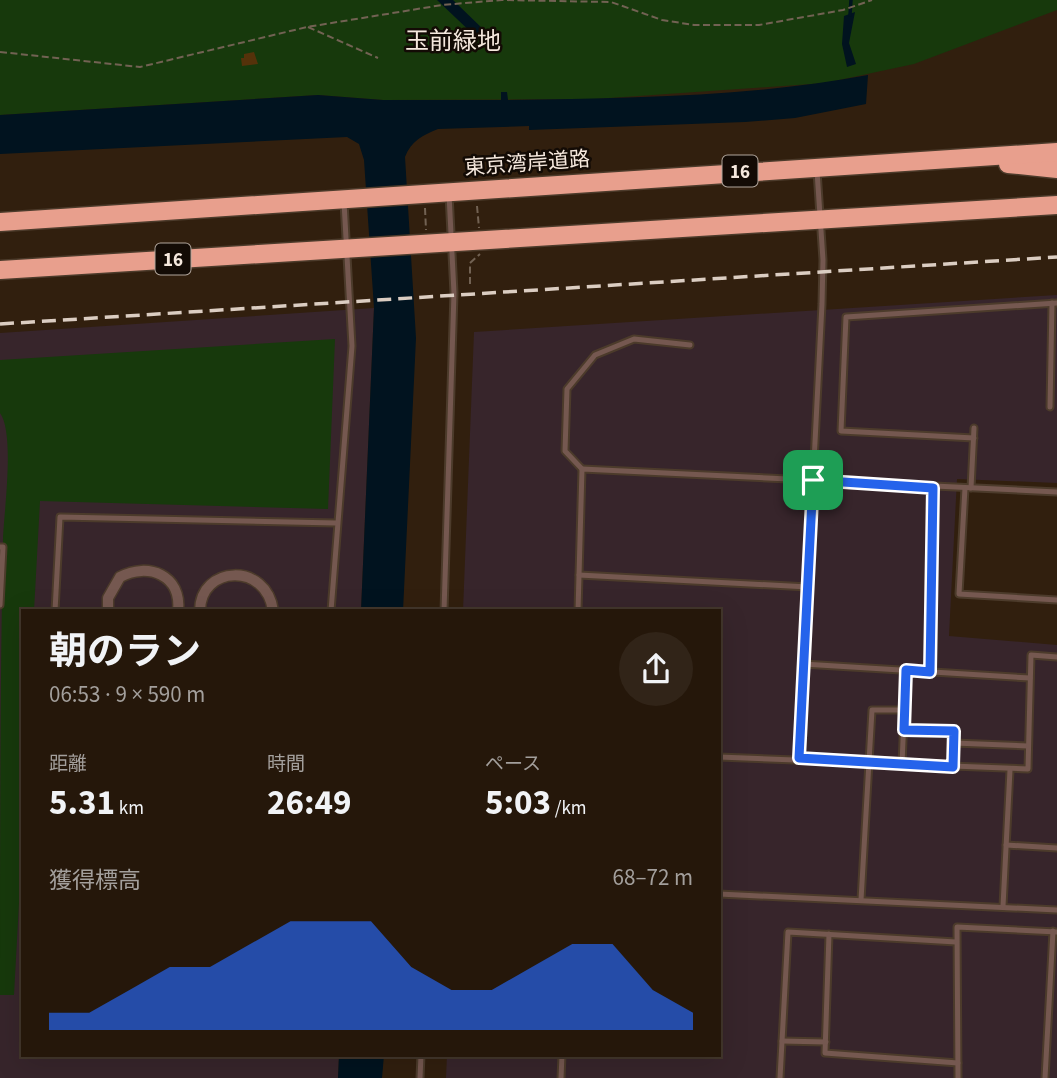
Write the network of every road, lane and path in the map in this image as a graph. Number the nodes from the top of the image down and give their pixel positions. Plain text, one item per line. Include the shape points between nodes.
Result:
1 (872, 0) edge
2 (307, 27) junction
3 (0, 52) edge
4 (378, 58) dead end
5 (1057, 152) edge
6 (952, 160) junction
7 (816, 165) junction
8 (1057, 169) edge
9 (476, 190) junction
10 (449, 192) junction
11 (424, 194) junction
12 (344, 197) junction
13 (1057, 205) edge
14 (821, 221) junction
15 (0, 222) edge
16 (480, 240) junction
17 (452, 242) junction
18 (427, 243) junction
19 (347, 247) junction
20 (0, 270) edge
21 (1055, 303) edge
22 (1055, 328) edge
23 (690, 345) dead end
24 (1055, 370) edge
25 (1050, 407) dead end
26 (974, 428) dead end
27 (974, 438) junction
28 (582, 469) junction
29 (813, 480) junction
30 (933, 488) junction
31 (968, 488) junction
32 (1057, 492) edge
33 (336, 523) junction
34 (0, 547) edge
35 (579, 575) junction
36 (1, 584) edge
37 (807, 587) junction
38 (1057, 600) edge
39 (0, 605) edge
40 (55, 609) edge
41 (108, 609) edge
42 (178, 609) edge
43 (201, 609) edge
44 (273, 609) edge
45 (331, 609) edge
46 (444, 609) edge
47 (578, 609) edge
48 (1057, 657) edge
49 (803, 664) junction
50 (906, 670) junction
51 (930, 672) junction
52 (1030, 678) junction
53 (904, 710) junction
54 (904, 730) junction
55 (954, 743) junction
56 (1028, 746) junction
57 (721, 757) edge
58 (799, 758) junction
59 (870, 762) junction
60 (902, 764) junction
61 (953, 767) junction
62 (1010, 770) junction
63 (1006, 845) junction
64 (1057, 848) edge
65 (721, 894) edge
66 (861, 900) junction
67 (1003, 906) junction
68 (1057, 910) edge
69 (1055, 931) edge
70 (829, 934) junction
71 (956, 942) junction
72 (782, 1041) junction
73 (826, 1042) junction
74 (421, 1057) edge
75 (562, 1057) edge
76 (958, 1063) junction
77 (420, 1078) edge
78 (561, 1078) edge
79 (780, 1078) edge
80 (958, 1078) edge
81 (1045, 1078) edge

1 - 2 path via 843,10 759,24 695,25 662,20 611,2 502,0
2 - 3 path via 140,66
2 - 4 path
5 - 6 highway, 東京湾岸道路 / 16
6 - 7 highway, 東京湾岸道路 / 16
6 - 8 highway, 16
7 - 9 highway, 東京湾岸道路 / 16
7 - 14 lane
9 - 10 highway, 東京湾岸道路 / 16
9 - 16 path
10 - 11 highway, 東京湾岸道路 / 16
10 - 17 lane
11 - 12 highway, 東京湾岸道路 / 16
11 - 18 path
12 - 15 highway, 東京湾岸道路 / 16
12 - 19 lane
13 - 14 highway, 16
14 - 16 highway, 16
14 - 29 lane via 822,304
16 - 17 highway, 16
17 - 18 highway, 16
17 - 46 lane via 454,320
18 - 19 highway, 16
19 - 20 highway, 16
19 - 33 lane via 352,346
21 - 22 lane
21 - 27 lane via 846,317 841,431
22 - 24 lane
23 - 28 lane via 634,338 595,355 567,389 565,451
24 - 25 lane
26 - 27 lane
27 - 31 lane
28 - 29 lane
28 - 35 lane
29 - 30 lane
29 - 37 lane
30 - 31 lane
30 - 51 lane
31 - 32 lane
31 - 38 lane via 959,594
33 - 40 lane via 60,517
33 - 45 lane
34 - 36 lane
35 - 37 lane
35 - 47 lane
36 - 39 lane
37 - 49 lane
41 - 42 street via 108,598 120,577 144,569 164,575 172,584
43 - 44 street via 212,584 240,574 260,583 271,596
48 - 52 lane via 1031,655
49 - 50 lane
49 - 58 lane
50 - 51 lane
50 - 53 lane
51 - 52 lane
52 - 56 lane
53 - 54 lane
53 - 59 lane via 872,710
54 - 55 lane via 954,731
54 - 60 lane
55 - 56 lane
55 - 61 lane
56 - 62 lane via 1028,769
57 - 58 lane
58 - 59 lane
59 - 60 lane
59 - 66 lane
60 - 61 lane
61 - 62 lane
62 - 63 lane
63 - 64 lane
63 - 67 lane
65 - 66 lane
66 - 67 lane
67 - 68 lane
69 - 71 lane via 957,927
69 - 81 lane
70 - 71 lane
70 - 72 lane via 788,932
70 - 73 lane
71 - 76 lane
72 - 73 lane
72 - 79 lane
73 - 76 lane via 825,1053
74 - 77 lane
75 - 78 lane
76 - 80 lane

